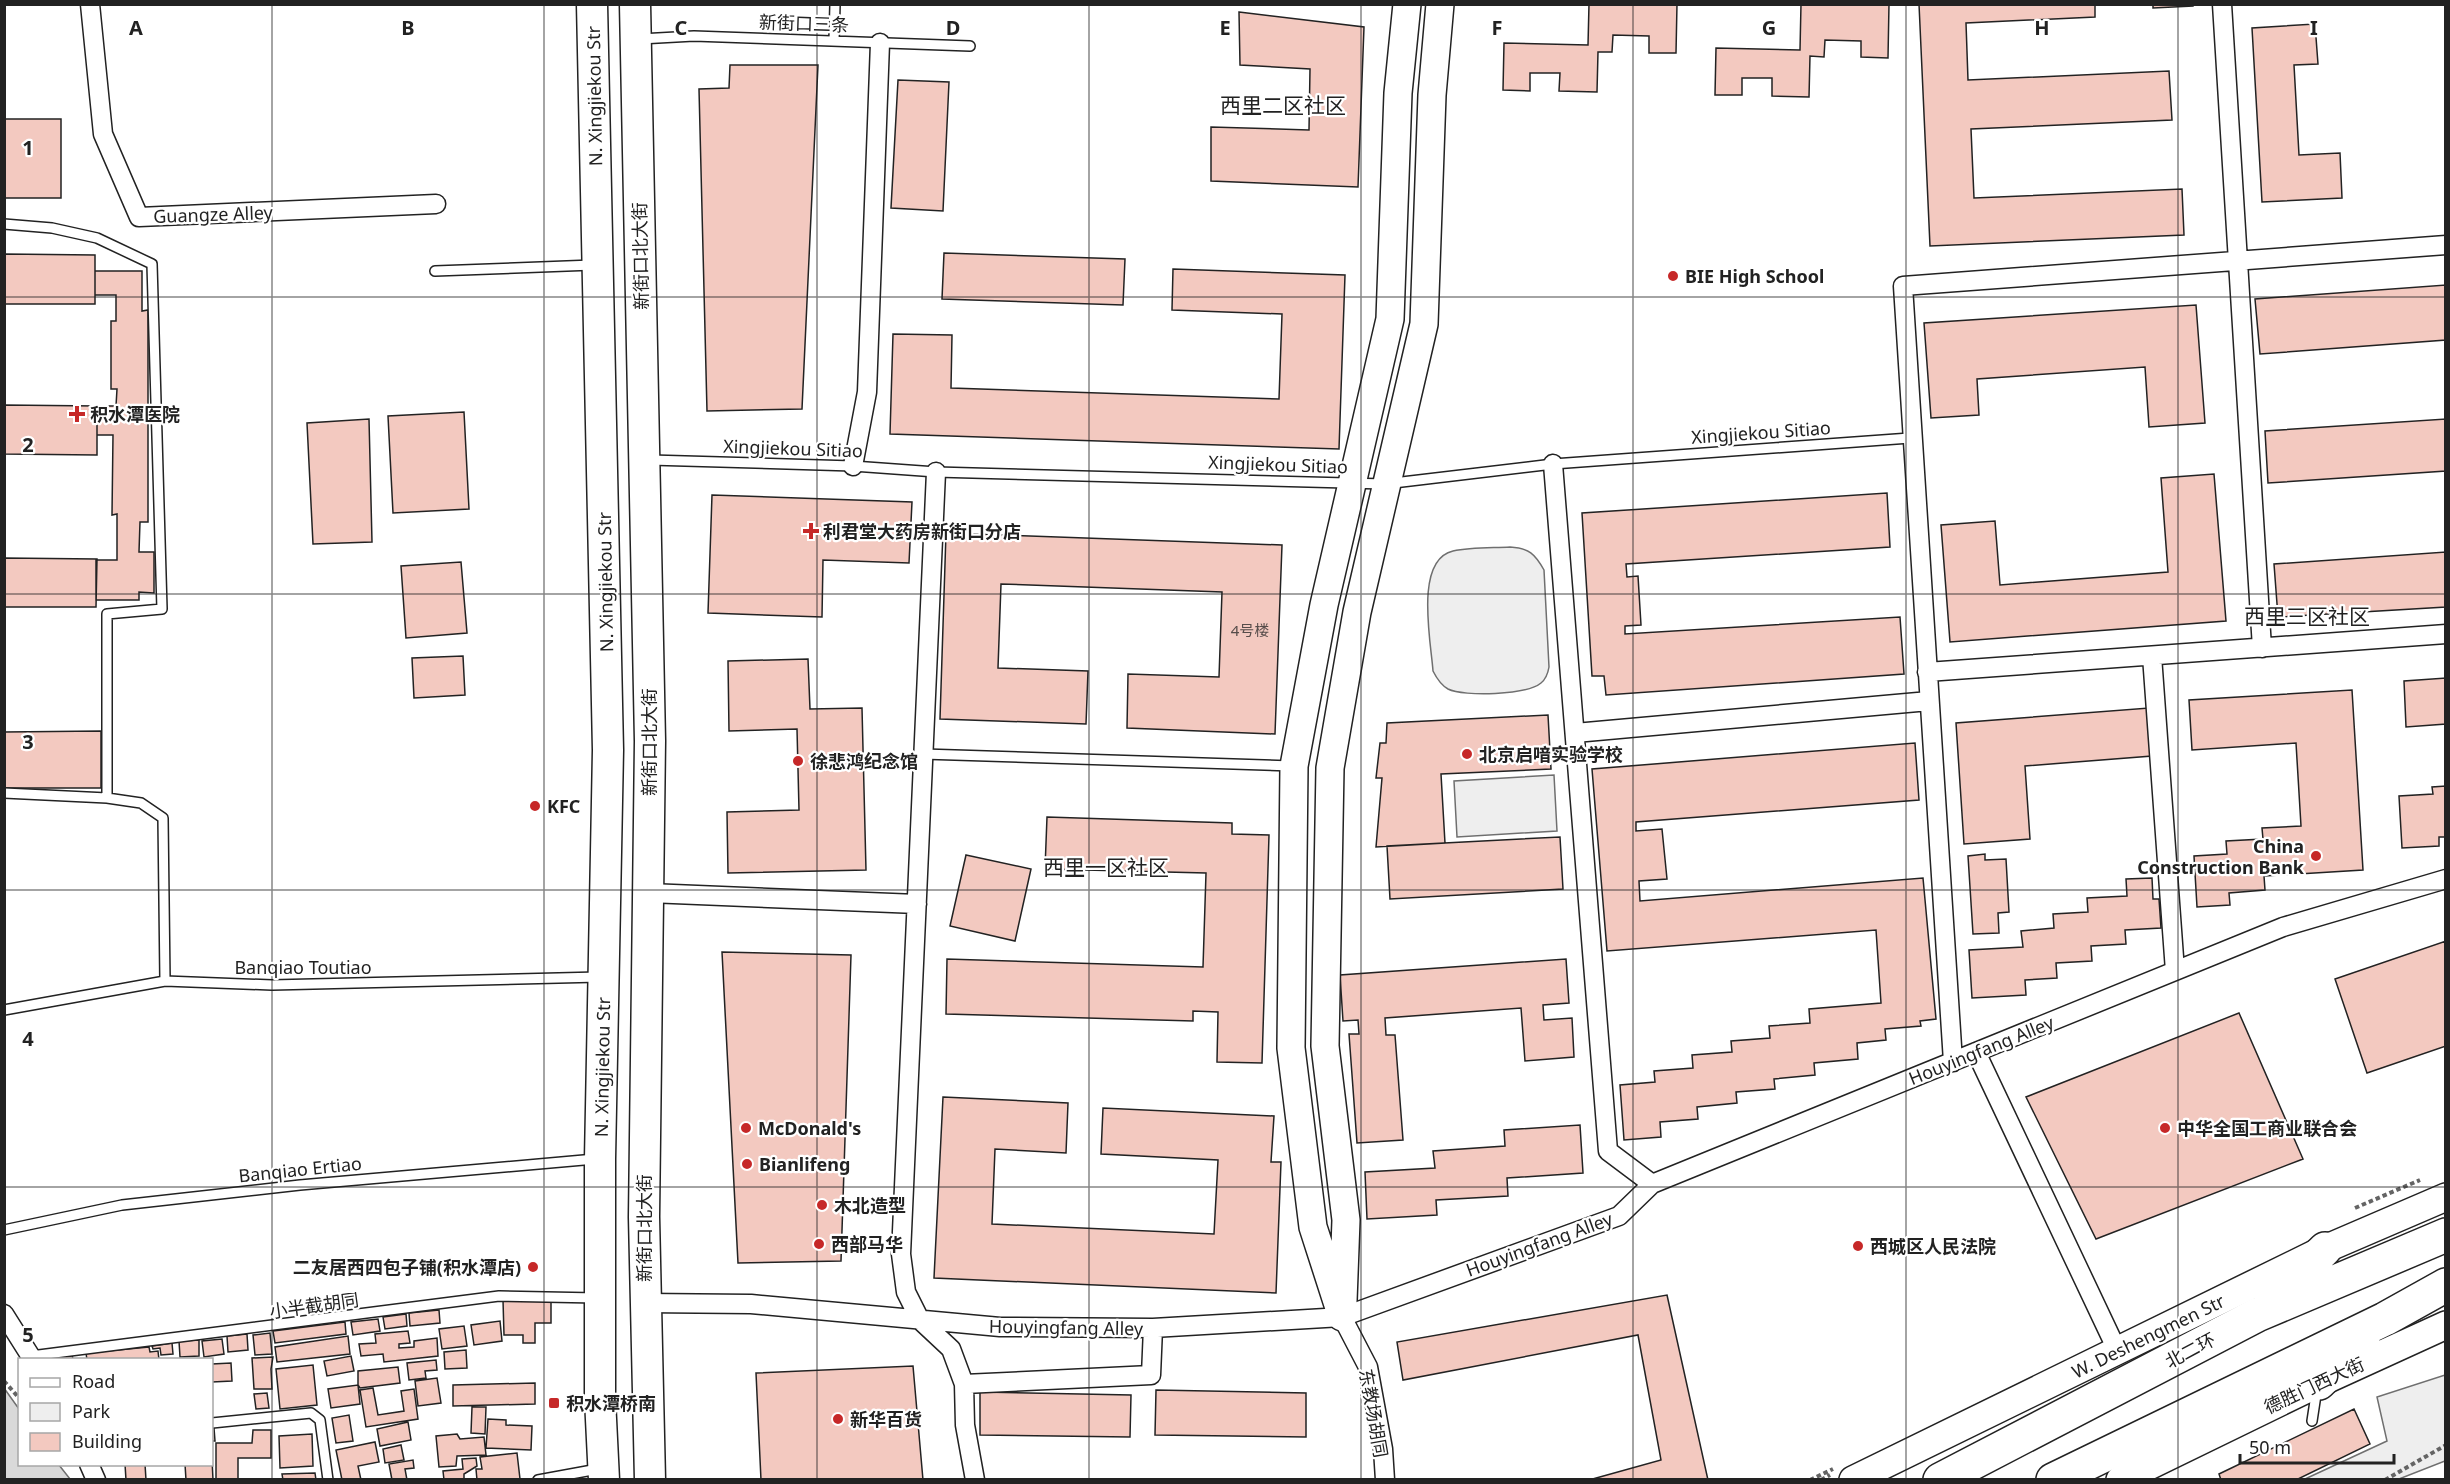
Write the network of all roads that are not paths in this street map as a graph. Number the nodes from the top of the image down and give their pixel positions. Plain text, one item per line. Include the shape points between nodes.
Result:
1 (90, 4) edge
2 (592, 4) edge
3 (635, 4) edge
4 (835, 4) edge
5 (1407, 4) edge
6 (1440, 4) edge
7 (2222, 4) edge
8 (636, 39) junction
9 (834, 41) junction
10 (880, 43) junction
11 (970, 46) dead end
12 (436, 204) dead end
13 (4, 225) edge
14 (2445, 245) edge
15 (2236, 260) junction
16 (598, 265) junction
17 (435, 271) dead end
18 (1910, 438) junction
19 (643, 460) junction
20 (1553, 464) junction
21 (853, 466) junction
22 (936, 472) junction
23 (1351, 482) junction
24 (1385, 484) junction
25 (2445, 634) edge
26 (2262, 648) junction
27 (2152, 656) junction
28 (1927, 672) junction
29 (1929, 701) junction
30 (1575, 733) junction
31 (923, 753) junction
32 (1294, 766) junction
33 (4, 793) edge
34 (106, 798) junction
35 (2445, 879) edge
36 (649, 893) junction
37 (917, 904) junction
38 (2175, 971) junction
39 (604, 977) junction
40 (165, 981) junction
41 (4, 1010) edge
42 (1976, 1052) junction
43 (1953, 1062) junction
44 (600, 1159) junction
45 (1652, 1184) junction
46 (2445, 1197) edge
47 (4, 1230) edge
48 (2445, 1236) edge
49 (2325, 1250) junction
50 (2445, 1285) edge
51 (602, 1298) junction
52 (644, 1303) junction
53 (4, 1314) edge
54 (2257, 1315) junction
55 (1342, 1317) junction
56 (2385, 1319) junction
57 (921, 1320) junction
58 (2445, 1325) edge
59 (1153, 1328) junction
60 (2117, 1350) junction
61 (32, 1358) edge
62 (2319, 1383) junction
63 (964, 1384) junction
64 (2312, 1421) dead end
65 (213, 1423) edge
66 (604, 1474) edge
67 (327, 1479) edge
68 (538, 1479) edge
69 (650, 1479) edge
70 (975, 1479) edge
71 (1384, 1479) edge
72 (1853, 1479) edge
73 (1940, 1479) edge
74 (2053, 1479) edge
75 (2121, 1479) edge

1 - 12 street, Guangze Alley via 103,134 139,217
2 - 16 main road, N. Xingjiekou Str
3 - 8 main road, 新街口北大街
4 - 9 lane
5 - 23 street via 1398,93 1390,319
6 - 24 street via 1432,95 1424,324
7 - 15 street
8 - 9 lane, 新街口三条 via 694,36
8 - 19 main road, 新街口北大街
9 - 10 lane, 新街口三条
10 - 11 lane, 新街口三条
10 - 21 street via 867,392
13 - 34 lane via 52,228 97,238 152,264 162,609 107,614
14 - 15 street
15 - 18 street via 1902,286
15 - 26 street
16 - 17 lane
16 - 39 main road, N. Xingjiekou Str via 608,750
18 - 20 lane, Xingjiekou Sitiao
18 - 28 street
19 - 21 lane, Xingjiekou Sitiao
19 - 36 main road, 新街口北大街 via 650,741
20 - 24 lane, Xingjiekou Sitiao
20 - 30 street
21 - 22 lane, Xingjiekou Sitiao
22 - 23 lane, Xingjiekou Sitiao
22 - 31 street
23 - 24 lane, Xingjiekou Sitiao
23 - 32 street
24 - 55 street via 1330,768 1325,1046 1346,1220
25 - 26 street
26 - 27 street
27 - 28 street
27 - 38 street
28 - 29 street
29 - 30 street
29 - 43 street
30 - 45 street via 1608,1150
31 - 32 lane
31 - 37 street
32 - 55 street via 1291,1048 1313,1227
33 - 34 lane
34 - 40 lane via 141,803 163,818
35 - 38 street, Houyingfang Alley via 2283,927
36 - 37 street
36 - 52 main road, 新街口北大街
37 - 57 street via 901,1254 906,1292
38 - 42 street, Houyingfang Alley
39 - 40 lane, Banqiao Toutiao via 272,985
39 - 44 main road, N. Xingjiekou Str
40 - 41 lane, Banqiao Toutiao
42 - 43 street, Houyingfang Alley
42 - 60 street
43 - 45 street, Houyingfang Alley
44 - 47 lane, Banqiao Ertiao via 122,1205
44 - 51 main road
45 - 55 street, Houyingfang Alley via 1619,1215
46 - 49 street, W. Deshengmen Str
48 - 54 highway, 北二环
49 - 54 highway
49 - 60 street, W. Deshengmen Str
50 - 56 highway
51 - 61 lane, 小半截胡同 via 499,1296
51 - 66 main road via 600,1399
52 - 57 street, Houyingfang Alley via 751,1304
52 - 69 main road, 新街口北大街
53 - 61 street
54 - 73 highway, 北二环
55 - 59 street, Houyingfang Alley
55 - 71 street, 东教场胡同 via 1368,1366 1383,1449
56 - 62 highway
56 - 74 highway
57 - 59 street, Houyingfang Alley via 1000,1327
57 - 63 street via 951,1348
58 - 62 street, 德胜门西大街
59 - 63 street via 1151,1375
60 - 72 street, W. Deshengmen Str
62 - 64 lane
62 - 75 street, 德胜门西大街
63 - 70 street via 965,1425
65 - 67 lane via 311,1413 320,1420
66 - 68 lane

